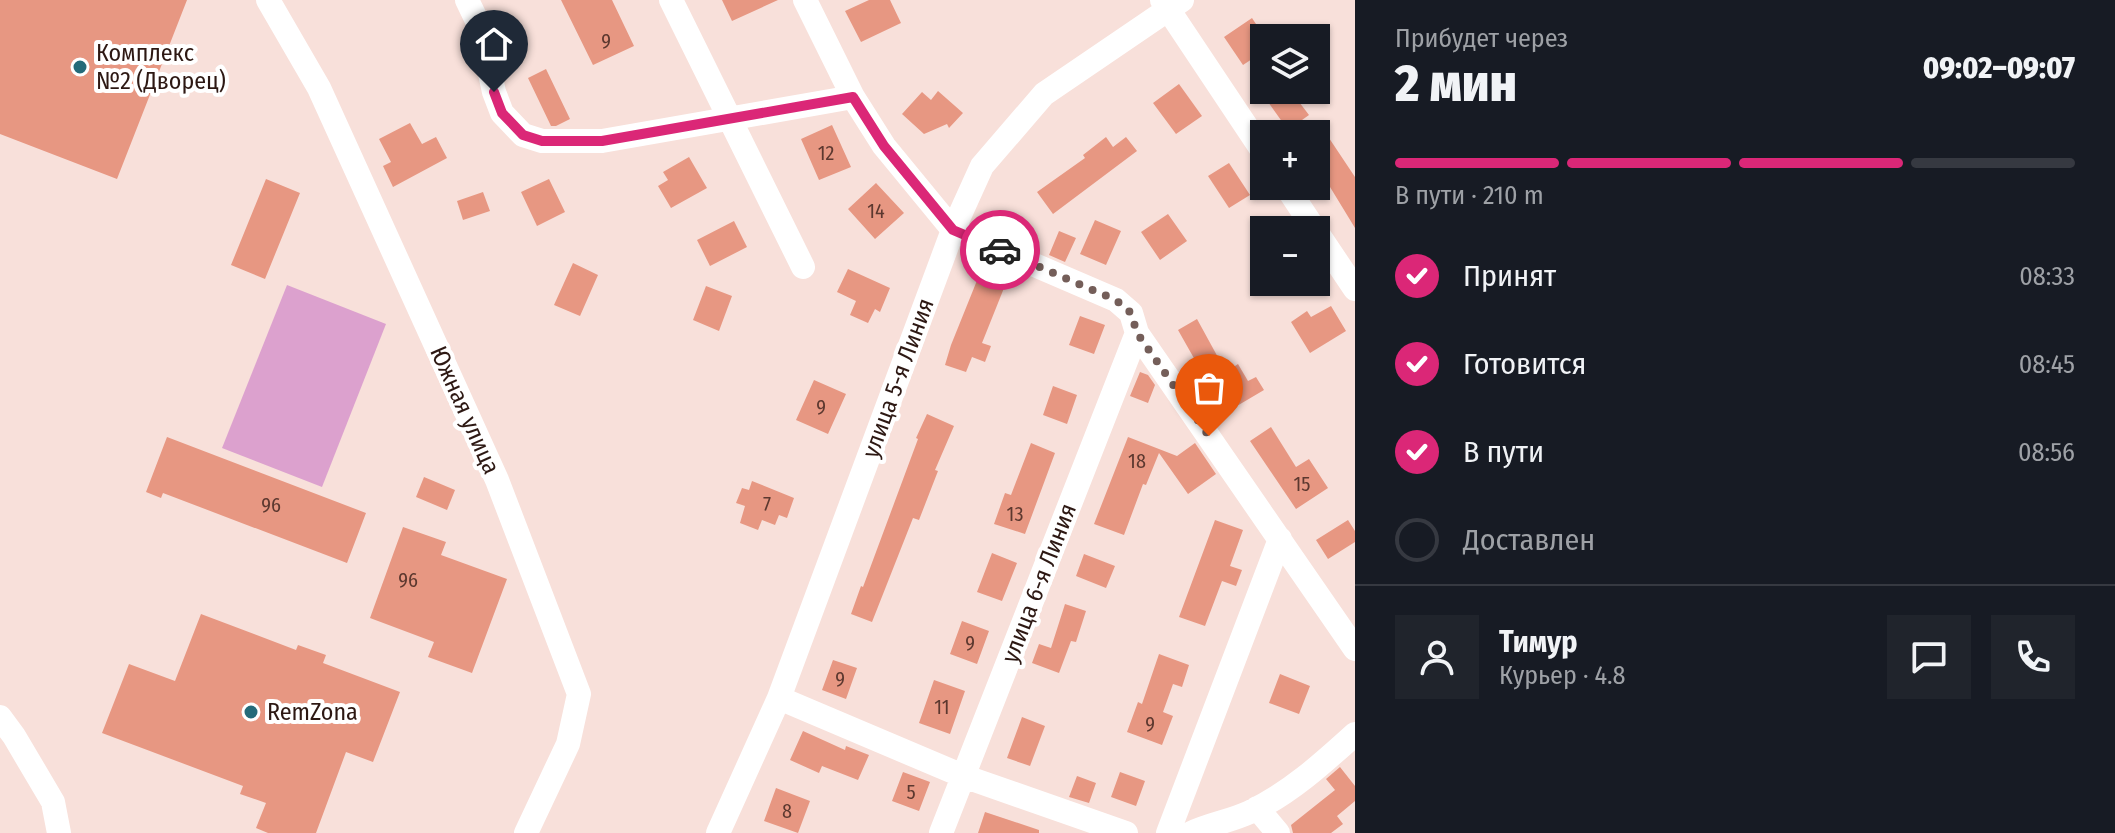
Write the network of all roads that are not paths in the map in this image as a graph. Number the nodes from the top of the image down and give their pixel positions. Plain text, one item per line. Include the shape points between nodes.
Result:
1 (268, 0) edge
2 (467, 0) edge
3 (671, 0) edge
4 (805, 0) edge
5 (1171, 3) edge
6 (853, 97) junction
7 (730, 119) junction
8 (1250, 130) edge
9 (953, 230) junction
10 (1330, 252) edge
11 (803, 267) dead end
12 (1355, 289) edge
13 (1137, 333) junction
14 (1280, 539) junction
15 (1355, 649) edge
16 (779, 698) junction
17 (0, 717) edge
18 (1355, 734) edge
19 (963, 776) junction
20 (1257, 808) junction
21 (59, 833) edge
22 (526, 833) edge
23 (718, 833) edge
24 (941, 833) edge
25 (1126, 833) edge
26 (1168, 833) edge
27 (1191, 833) edge
28 (1278, 833) edge

1 - 22 street, Южная улица via 319,88 497,480 579,694 568,744
2 - 7 street via 480,27 502,113 523,135 542,141 602,141
3 - 7 street
4 - 6 street
5 - 8 street
5 - 9 street, улица 5-я Линия via 1044,94 982,166
6 - 7 street
6 - 9 street via 884,146
7 - 11 street
9 - 13 street via 1116,300 1131,313
9 - 16 street, улица 5-я Линия
10 - 12 street
13 - 14 street
13 - 19 street, улица 6-я Линия
14 - 15 street
14 - 26 street
16 - 19 street
16 - 23 street, улица 5-я Линия
17 - 21 street via 53,802
18 - 20 street via 1318,767
19 - 24 street, улица 6-я Линия
19 - 25 street
20 - 27 street
20 - 28 street

